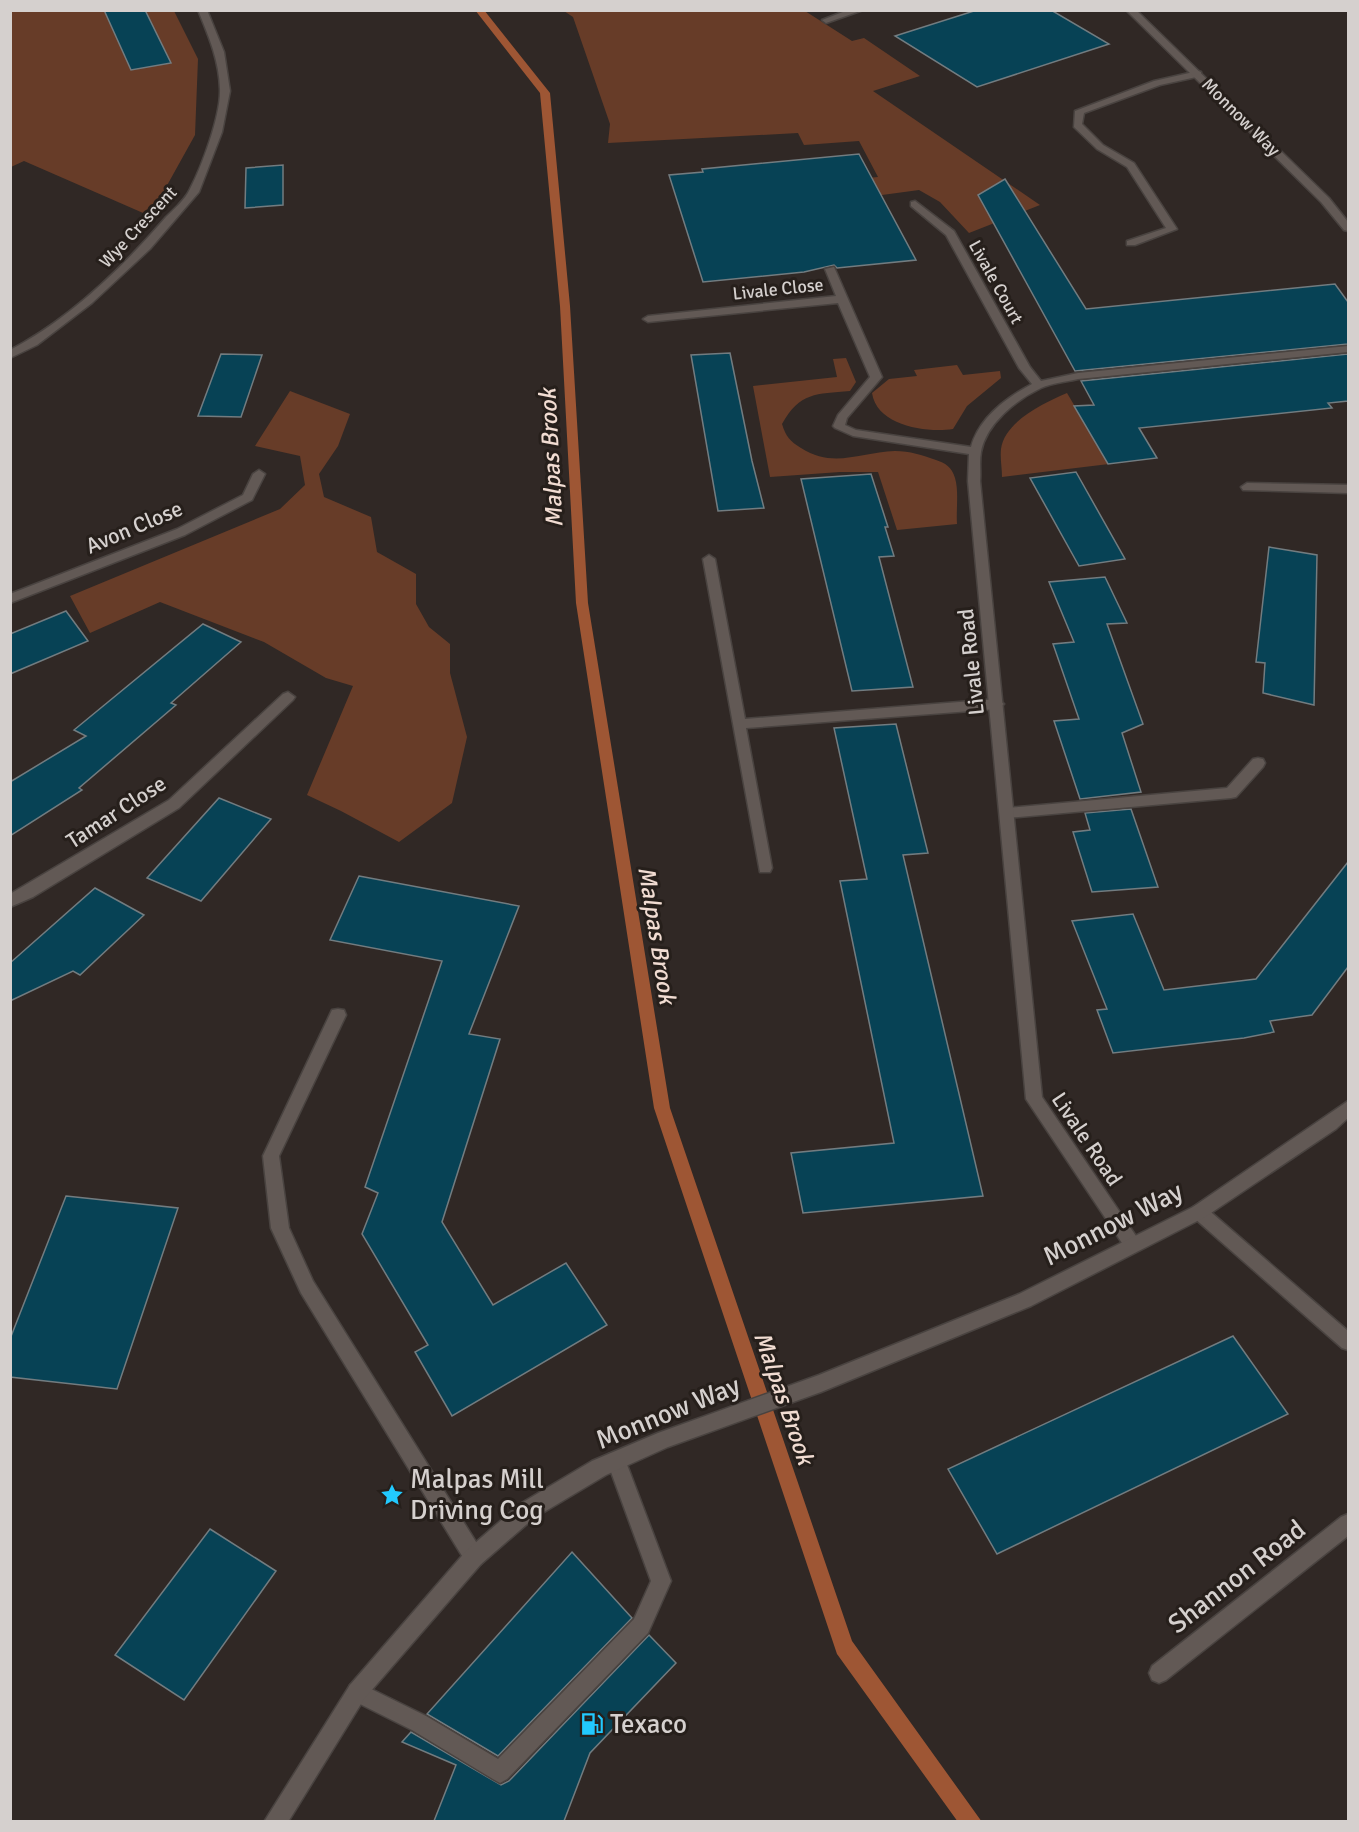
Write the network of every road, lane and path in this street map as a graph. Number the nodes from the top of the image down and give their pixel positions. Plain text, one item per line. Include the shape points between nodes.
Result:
1 (202, 10) edge
2 (859, 10) edge
3 (1130, 10) edge
4 (826, 20) dead end
5 (1198, 74) junction
6 (915, 204) dead end
7 (1348, 228) edge
8 (1131, 243) dead end
9 (830, 269) dead end
10 (842, 299) junction
11 (648, 319) dead end
12 (1348, 349) edge
13 (10, 355) edge
14 (1039, 385) junction
15 (975, 451) junction
16 (258, 474) dead end
17 (1247, 488) dead end
18 (1348, 489) edge
19 (709, 559) dead end
20 (10, 599) edge
21 (288, 697) dead end
22 (997, 705) junction
23 (738, 724) junction
24 (1258, 763) dead end
25 (1007, 813) junction
26 (765, 868) dead end
27 (10, 901) edge
28 (338, 1015) dead end
29 (1348, 1108) edge
30 (1199, 1212) junction
31 (1132, 1244) junction
32 (1348, 1342) edge
33 (616, 1461) junction
34 (1348, 1524) edge
35 (474, 1557) junction
36 (1159, 1673) dead end
37 (357, 1692) junction
38 (275, 1821) edge

1 - 13 street, Wye Crescent via 220,52 225,91 217,132 194,192 146,247 88,301 33,343
2 - 4 street
3 - 5 street, Monnow Way
5 - 7 street, Monnow Way via 1325,200
5 - 8 street via 1157,83 1080,111 1077,124 1100,147 1131,165 1172,229
6 - 14 street, Livale Court via 950,232 1025,368
9 - 10 street
10 - 11 street, Livale Close
10 - 15 street, Livale Close via 876,377 842,417 839,426 853,434
12 - 14 street, Livale Road via 1078,376
14 - 15 street, Livale Road via 997,416
15 - 22 street, Livale Road via 974,481
16 - 20 street, Avon Close via 248,497 180,532
17 - 18 street
19 - 23 street
21 - 27 street, Tamar Close via 174,804
22 - 23 street
22 - 25 street, Livale Road
23 - 26 street
24 - 25 street via 1231,793
25 - 31 street, Livale Road via 1034,1099
28 - 35 street via 271,1156 280,1228 308,1287
29 - 30 street, Monnow Way
30 - 31 street, Monnow Way
30 - 32 street
31 - 33 street, Monnow Way via 1024,1300
33 - 35 street, Monnow Way via 528,1511
33 - 37 street via 661,1581 641,1626 500,1772 419,1723
34 - 36 street, Shannon Road
35 - 37 street, Monnow Way
37 - 38 street, Monnow Way

